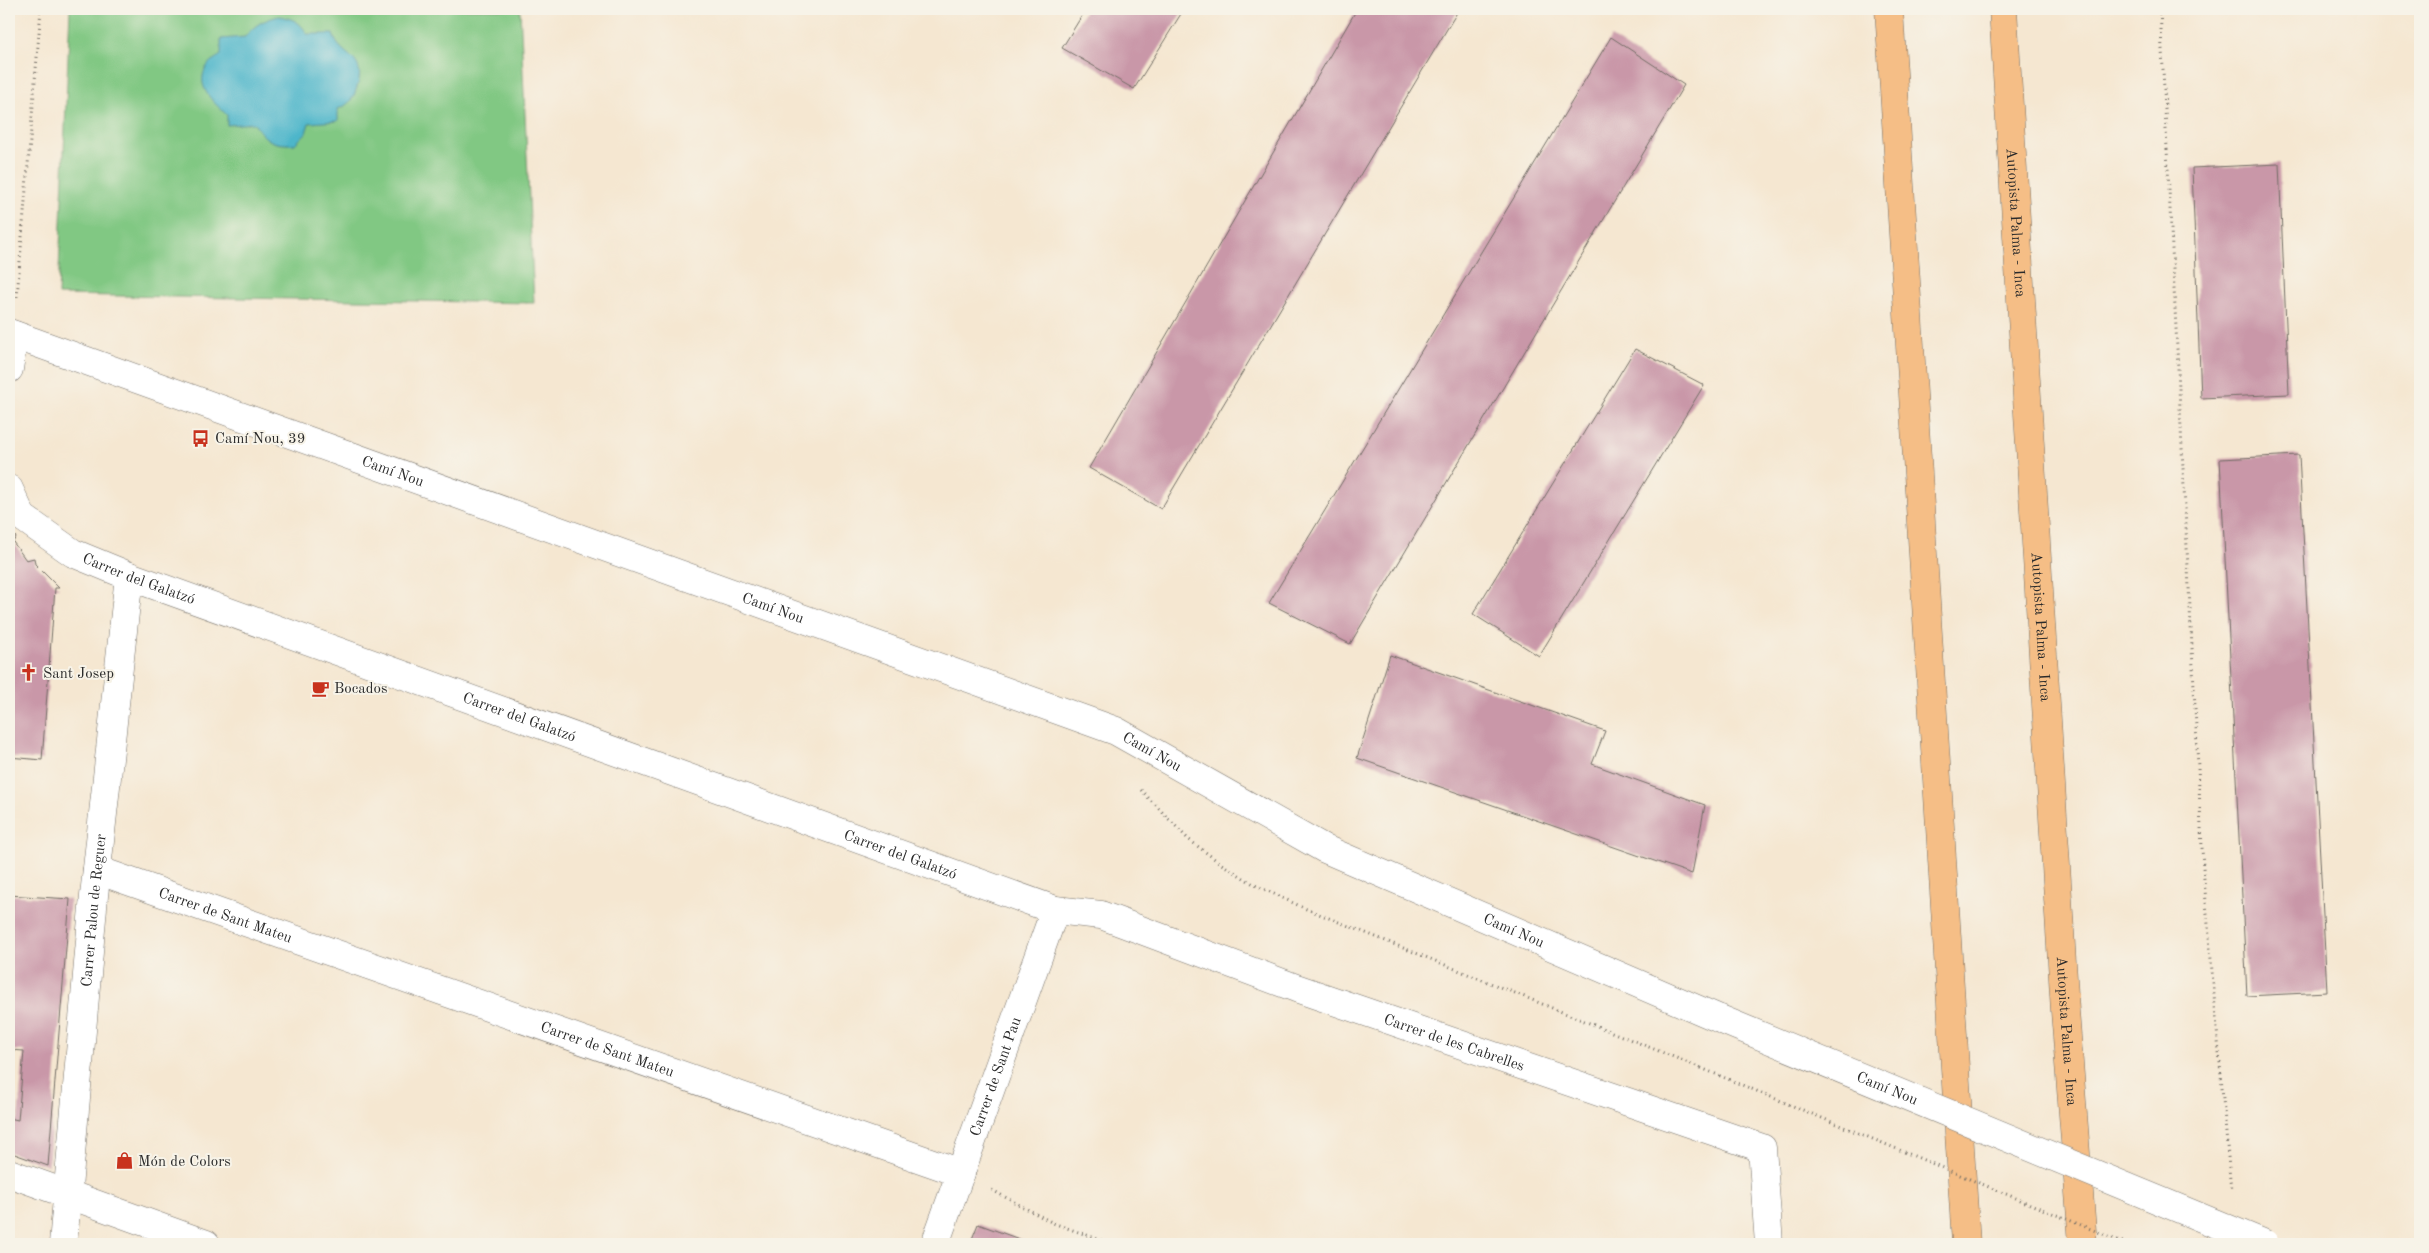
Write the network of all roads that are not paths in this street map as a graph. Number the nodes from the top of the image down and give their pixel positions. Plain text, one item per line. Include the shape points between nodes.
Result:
1 (1889, 9) edge
2 (2003, 9) edge
3 (11, 334) edge
4 (9, 369) edge
5 (9, 489) edge
6 (129, 576) junction
7 (97, 870) junction
8 (1056, 910) junction
9 (9, 1173) edge
10 (961, 1173) junction
11 (66, 1194) junction
12 (63, 1244) edge
13 (206, 1244) edge
14 (936, 1244) edge
15 (1768, 1244) edge
16 (1966, 1244) edge
17 (2083, 1244) edge
18 (2265, 1244) edge

1 - 16 highway
2 - 17 highway, Autopista Palma - Inca via 2064,1001
3 - 4 street
3 - 18 street, Camí Nou, bridge via 1116,731 1325,849 1720,1019
5 - 6 street, Carrer del Galatzó via 22,516 29,522 73,553
6 - 7 street, Carrer Palou de Reguer
6 - 8 street, Carrer del Galatzó
7 - 10 street, Carrer de Sant Mateu
7 - 11 street, Carrer Palou de Reguer
8 - 10 street, Carrer de Sant Pau
8 - 15 street, Carrer de les Cabrelles via 1101,915 1296,988 1762,1148
9 - 11 street
10 - 14 street, Carrer de Sant Pau
11 - 12 street, Carrer Palou de Reguer
11 - 13 street

